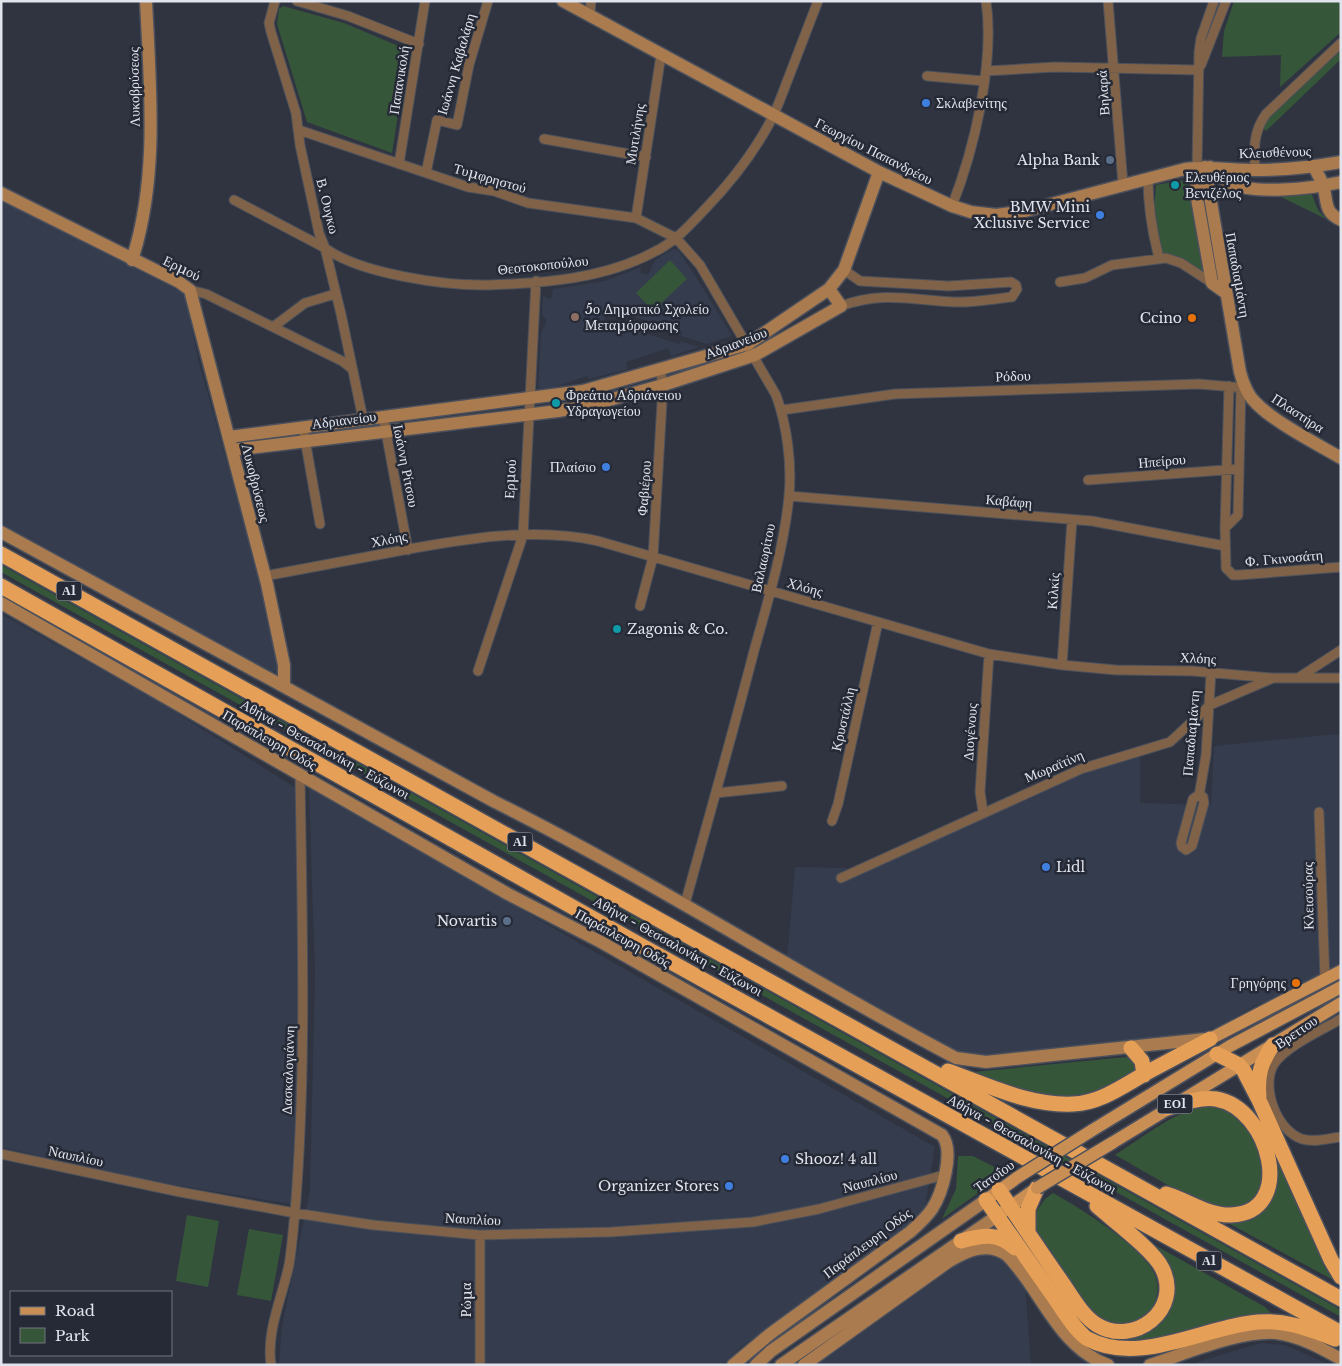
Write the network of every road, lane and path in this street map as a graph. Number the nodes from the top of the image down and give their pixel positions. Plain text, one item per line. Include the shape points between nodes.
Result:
1 (146, 1) edge
2 (275, 1) edge
3 (297, 1) edge
4 (425, 1) edge
5 (488, 1) edge
6 (563, 1) edge
7 (591, 1) edge
8 (818, 1) edge
9 (986, 1) edge
10 (1108, 1) edge
11 (1214, 1) edge
12 (1226, 1) edge
13 (590, 16) junction
14 (1341, 43) edge
15 (419, 44) junction
16 (661, 55) junction
17 (1115, 69) junction
18 (1199, 70) junction
19 (986, 71) junction
20 (927, 76) dead end
21 (984, 81) junction
22 (773, 116) junction
23 (298, 130) junction
24 (544, 139) dead end
25 (646, 157) junction
26 (1341, 162) edge
27 (399, 164) junction
28 (1314, 166) junction
29 (1204, 167) junction
30 (1255, 170) junction
31 (879, 172) junction
32 (426, 173) junction
33 (1148, 178) junction
34 (1341, 182) edge
35 (1123, 184) junction
36 (1323, 186) junction
37 (1, 193) edge
38 (234, 200) dead end
39 (952, 206) junction
40 (636, 218) junction
41 (1341, 220) edge
42 (676, 238) junction
43 (325, 248) junction
44 (1160, 258) junction
45 (132, 260) junction
46 (844, 270) junction
47 (536, 281) junction
48 (860, 281) junction
49 (1060, 282) dead end
50 (1212, 283) junction
51 (983, 285) junction
52 (829, 289) junction
53 (190, 290) junction
54 (1226, 293) junction
55 (334, 294) junction
56 (862, 299) junction
57 (984, 300) junction
58 (841, 306) junction
59 (272, 327) junction
60 (748, 344) junction
61 (755, 356) junction
62 (351, 368) junction
63 (660, 370) junction
64 (663, 385) junction
65 (1229, 386) junction
66 (1243, 388) junction
67 (529, 398) junction
68 (782, 410) junction
69 (528, 414) junction
70 (383, 416) junction
71 (363, 419) junction
72 (303, 428) junction
73 (386, 430) junction
74 (305, 441) junction
75 (230, 443) junction
76 (1341, 458) edge
77 (1238, 469) junction
78 (1226, 470) junction
79 (1088, 480) dead end
80 (789, 496) junction
81 (1072, 520) junction
82 (320, 524) dead end
83 (1225, 528) junction
84 (1, 532) edge
85 (523, 536) junction
86 (1225, 546) junction
87 (408, 550) junction
88 (1, 554) edge
89 (653, 557) junction
90 (1341, 567) edge
91 (265, 576) junction
92 (1, 586) edge
93 (770, 592) junction
94 (1, 603) edge
95 (640, 606) dead end
96 (878, 622) junction
97 (1341, 650) edge
98 (989, 654) junction
99 (1062, 665) junction
100 (478, 671) dead end
101 (1211, 672) junction
102 (1273, 678) junction
103 (1298, 678) junction
104 (1341, 678) edge
105 (284, 685) junction
106 (1210, 705) junction
107 (300, 774) junction
108 (782, 786) dead end
109 (716, 793) junction
110 (1199, 796) junction
111 (984, 812) junction
112 (1319, 812) dead end
113 (832, 821) dead end
114 (841, 878) dead end
115 (685, 904) junction
116 (1341, 971) edge
117 (1325, 980) junction
118 (1341, 986) edge
119 (1341, 1003) edge
120 (1341, 1019) edge
121 (1210, 1039) junction
122 (1273, 1045) junction
123 (1132, 1048) junction
124 (1217, 1054) junction
125 (904, 1055) junction
126 (1239, 1065) junction
127 (1144, 1075) junction
128 (1259, 1100) junction
129 (1168, 1108) junction
130 (1341, 1137) edge
131 (1, 1154) edge
132 (944, 1175) junction
133 (1037, 1188) junction
134 (1077, 1188) junction
135 (1143, 1188) junction
136 (999, 1190) junction
137 (986, 1200) junction
138 (1010, 1207) junction
139 (295, 1213) junction
140 (997, 1216) junction
141 (480, 1235) junction
142 (1032, 1239) junction
143 (961, 1241) junction
144 (1026, 1257) junction
145 (1341, 1277) edge
146 (1341, 1299) edge
147 (1341, 1333) edge
148 (1341, 1342) edge
149 (1341, 1359) edge
150 (271, 1365) edge
151 (480, 1365) edge
152 (733, 1365) edge
153 (756, 1365) edge
154 (781, 1365) edge
155 (804, 1365) edge
156 (1108, 1365) edge
157 (1150, 1365) edge

1 - 45 street, Λυκοβρύσεως via 152,105 143,225
2 - 23 street, Β. Ουγκω via 271,32 296,113
3 - 15 street via 348,16
4 - 15 street, Παπανικολή
5 - 32 street, Ιωάννη Καβαλάρη via 468,66 457,124 437,120
6 - 13 street, Γεωργίου Παπανδρέου
7 - 13 street
8 - 22 street, Θεοτοκοπούλου
9 - 19 street
10 - 17 street, Βηλαρά
11 - 18 street, Παπαδιαμάντη via 1201,38
12 - 18 street, Παπαδιαμάντη
13 - 16 street, Γεωργίου Παπανδρέου
14 - 30 street via 1258,124 1254,139
15 - 27 street, Παπανικολή
16 - 22 street, Γεωργίου Παπανδρέου
16 - 25 street, Μυτιλήνης
17 - 18 street
17 - 19 street via 1055,67
17 - 35 street, Βηλαρά
18 - 29 street, Παπαδιαμάντη
19 - 21 street
20 - 21 street
21 - 39 street via 972,143
22 - 31 street, Γεωργίου Παπανδρέου
22 - 42 street, Θεοτοκοπούλου via 723,190
23 - 27 street, Τυμφρηστού
23 - 43 street, Β. Ουγκω
24 - 25 street
25 - 40 street, Μυτιλήνης
26 - 28 street, Κλεισθένους
27 - 32 street, Τυμφρηστού
28 - 30 street, Κλεισθένους
28 - 36 street
29 - 30 street, Κλεισθένους
29 - 33 street, Γεωργίου Παπανδρέου
29 - 36 street via 1230,183 1243,186 1280,190
29 - 50 street, Παπαδιαμάντη via 1196,193
29 - 54 street, Παπαδιαμάντη
31 - 39 street, Γεωργίου Παπανδρέου
31 - 46 street, Αδριανείου
32 - 40 street, Τυμφρηστού via 528,203
33 - 35 street, Γεωργίου Παπανδρέου
33 - 44 street via 1151,225
34 - 36 street
35 - 39 street, Γεωργίου Παπανδρέου via 1010,213 984,214
36 - 41 street via 1326,207
37 - 45 street, Ερμού
38 - 43 street, Θεοτοκοπούλου
40 - 42 street, Τυμφρηστού
42 - 47 street, Θεοτοκοπούλου via 647,256 600,272
42 - 60 street, Βαλαωρίτου via 700,265
43 - 47 street, Θεοτοκοπούλου via 338,258 436,282 473,285
43 - 55 street, Β. Ουγκω
44 - 49 street via 1112,265 1079,279
44 - 50 street via 1180,263
45 - 53 street, Ερμού
46 - 48 street
46 - 52 street, Αδριανείου
47 - 67 street, Ερμού
48 - 51 street, Αδριανείου
48 - 56 street
50 - 54 street
51 - 57 street
51 - 57 street, Αδριανείου via 1011,282 1017,289 1012,297
52 - 58 street
52 - 60 street, Αδριανείου
53 - 59 street, Ερμού via 206,294
53 - 75 street, Λυκοβρύσεως
54 - 66 street, Παπαδιαμάντη
55 - 59 street via 305,303
55 - 62 street, Β. Ουγκω
56 - 57 street, Αδριανείου via 900,296 957,302
56 - 58 street, Αδριανείου
58 - 61 street, Αδριανείου
59 - 62 street, Ερμού
60 - 61 street, Βαλαωρίτου
60 - 63 street, Αδριανείου
61 - 64 street, Αδριανείου
61 - 68 street, Βαλαωρίτου
62 - 71 street, Β. Ουγκω
63 - 64 street, Φαβιέρου
63 - 67 street, Αδριανείου via 583,391
64 - 69 street, Αδριανείου via 591,405
64 - 89 street, Φαβιέρου
65 - 66 street, Ρόδου
65 - 68 street, Ρόδου via 1199,384 896,394
65 - 78 street
66 - 76 street, Πλαστήρα via 1264,410
66 - 77 street, Παπαδιαμάντη
67 - 69 street, Ερμού
67 - 70 street, Αδριανείου
68 - 80 street, Βαλαωρίτου via 790,466
69 - 73 street, Αδριανείου
69 - 85 street, Ερμού
70 - 71 street, Αδριανείου
70 - 73 street, Ιωάννη Ρίτσου
71 - 72 street, Αδριανείου
72 - 74 street, Αδριανείου
72 - 75 street, Αδριανείου
73 - 74 street, Αδριανείου
73 - 87 street, Ιωάννη Ρίτσου
74 - 75 street, Αδριανείου
74 - 82 street, Αδριανείου
75 - 91 street, Λυκοβρύσεως
77 - 78 street, Ηπείρου
77 - 83 street, Παπαδιαμάντη via 1238,516
78 - 79 street, Ηπείρου
78 - 83 street
80 - 81 street, Καβάφη
80 - 93 street, Βαλαωρίτου
81 - 86 street, Καβάφη via 1136,528
81 - 99 street, Κιλκίς
83 - 86 street
84 - 105 street
85 - 87 street, Χλόης via 460,540
85 - 89 street, Χλόης via 583,538
85 - 100 street, Ερμού
86 - 90 street, Φ. Γκινοσάτη via 1225,562 1230,572 1239,575
87 - 91 street, Χλόης
88 - 125 highway, Αθήνα - Θεσσαλονίκη - Εύζωνοι / Α1
89 - 93 street, Χλόης
89 - 95 street, Φαβιέρου
91 - 105 street, Λυκοβρύσεως via 284,665
92 - 134 highway, Αθήνα - Θεσσαλονίκη - Εύζωνοι / Α1
93 - 96 street, Χλόης
93 - 109 street, Βαλαωρίτου
94 - 107 street, Παράπλευρη Οδός
96 - 98 street, Χλόης
96 - 113 street, Κρυστάλλη
97 - 103 street
98 - 99 street, Χλόης
98 - 111 street, Διογένους via 980,792
99 - 101 street, Χλόης
101 - 102 street, Χλόης
101 - 106 street, Παπαδιαμάντη
102 - 103 street, Χλόης
102 - 106 street, Μωραϊτίνη
103 - 104 street, Χλόης
105 - 115 street
106 - 110 street, Παπαδιαμάντη
106 - 111 street, Μωραϊτίνη via 1170,742 1081,769
107 - 132 street, Παράπλευρη Οδός via 508,894 601,942 936,1131 947,1144
107 - 139 street, Δασκαλογιάννη via 304,1031
108 - 109 street
109 - 115 street, Βαλαωρίτου
110 - 110 street, Παπαδιαμάντη via 1193,799 1181,843 1184,850 1192,846 1204,803
111 - 114 street, Μωραϊτίνη
112 - 117 street, Κλεισούρας
115 - 123 street via 794,969 956,1058 986,1062
116 - 117 main road
117 - 121 main road
118 - 124 main road, Τατοΐου / ΕΟ1
119 - 122 main road, ΕΟ1
120 - 130 street, Βρεττου via 1291,1048 1274,1064 1269,1079 1270,1096 1283,1124 1292,1134 1309,1141
121 - 123 street
121 - 127 highway
122 - 126 main road, ΕΟ1
122 - 128 highway via 1259,1070
123 - 127 highway via 1142,1061
124 - 126 highway
124 - 136 main road, Τατοΐου / ΕΟ1, bridge
125 - 127 highway via 1046,1103 1074,1104 1097,1099
125 - 135 highway, Αθήνα - Θεσσαλονίκη - Εύζωνοι / Α1
126 - 128 highway
126 - 129 main road, ΕΟ1
128 - 145 highway
129 - 133 main road, ΕΟ1, bridge
129 - 135 highway via 1214,1099 1236,1106 1252,1123 1266,1149 1271,1173 1269,1186 1252,1209 1233,1215 1214,1213 1183,1199
131 - 139 street, Ναυπλίου
132 - 141 street, Ναυπλίου via 819,1209 753,1222 611,1232
132 - 152 street, Παράπλευρη Οδός via 932,1208 910,1232 770,1334
133 - 138 main road, ΕΟ1
133 - 142 highway via 1026,1217
134 - 142 highway via 1159,1262 1167,1289 1158,1315 1148,1325 1128,1332 1114,1332 1095,1324
134 - 147 highway, Αθήνα - Θεσσαλονίκη - Εύζωνοι / Α1
135 - 146 highway, Αθήνα - Θεσσαλονίκη - Εύζωνοι / Α1
136 - 137 main road, Τατοΐου / ΕΟ1
136 - 138 highway
137 - 140 highway
137 - 153 street, Τατοΐου via 771,1351
138 - 140 main road, ΕΟ1
138 - 142 highway
139 - 141 street, Ναυπλίου via 373,1225
139 - 150 street, Δασκαλογιάννη via 288,1265 269,1351
140 - 143 street
140 - 144 highway
141 - 151 street, Ρώμα
143 - 144 highway via 982,1235 996,1236 1008,1241
143 - 154 street
144 - 148 highway via 1075,1327 1090,1341 1109,1351 1138,1354 1236,1326 1270,1322 1309,1328
149 - 157 street via 1295,1337 1276,1333 1237,1338
155 - 156 street via 948,1262 978,1248 993,1249 1007,1255 1070,1340 1091,1358

